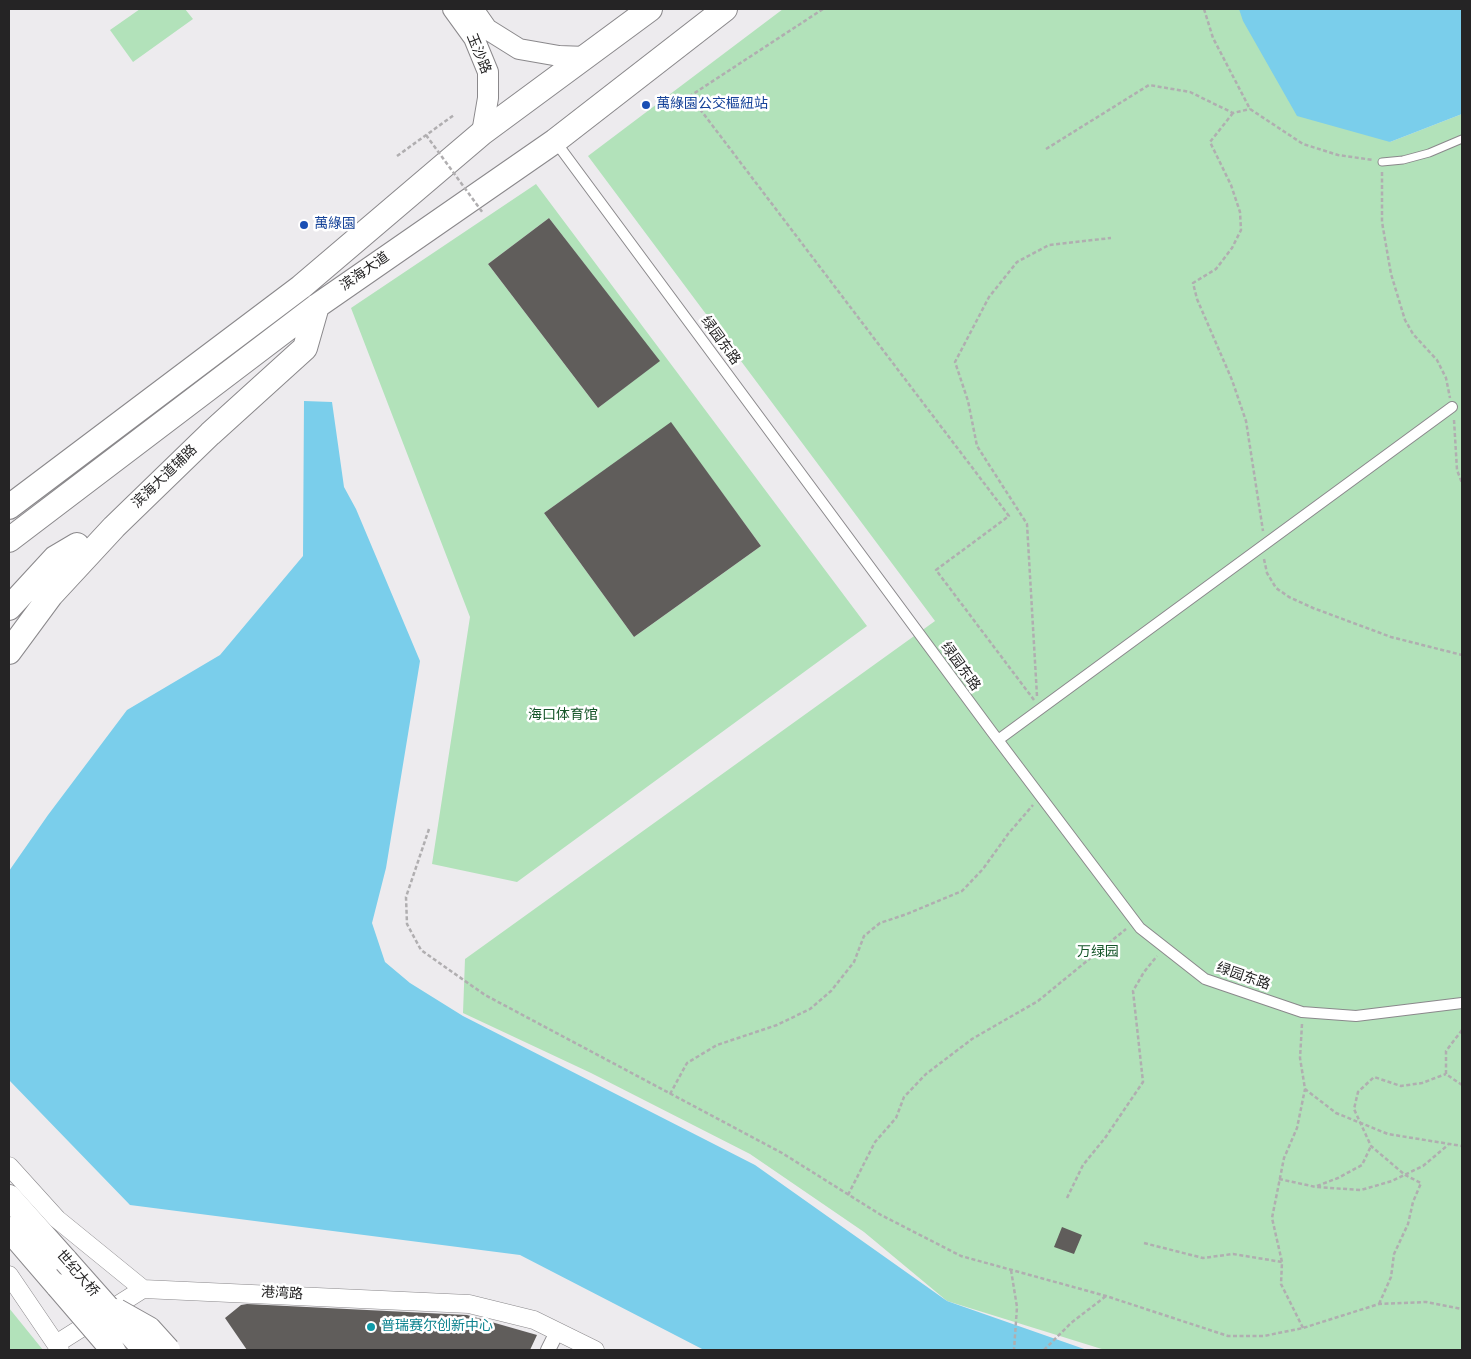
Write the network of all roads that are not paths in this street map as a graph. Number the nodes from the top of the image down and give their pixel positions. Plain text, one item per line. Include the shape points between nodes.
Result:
1 (453, 9) edge
2 (473, 9) edge
3 (650, 9) edge
4 (725, 9) edge
5 (586, 56) junction
6 (482, 133) junction
7 (1462, 139) edge
8 (555, 141) junction
9 (1382, 162) road end
10 (317, 306) junction
11 (1452, 407) road end
12 (10, 504) edge
13 (9, 540) edge
14 (77, 545) junction
15 (9, 608) edge
16 (9, 628) edge
17 (9, 652) edge
18 (998, 740) junction
19 (1462, 1003) edge
20 (9, 1166) edge
21 (9, 1197) edge
22 (9, 1229) edge
23 (9, 1276) edge
24 (143, 1289) junction
25 (92, 1310) junction
26 (557, 1332) junction
27 (55, 1348) edge
28 (95, 1350) edge
29 (113, 1350) edge
30 (145, 1350) edge
31 (168, 1350) edge
32 (548, 1350) edge
33 (595, 1350) edge

1 - 6 main road, 玉沙路 via 474,38 488,72 488,98
2 - 5 main road, 玉沙路 via 487,29 519,48 559,56
3 - 5 highway, 滨海大道
4 - 8 highway, 滨海大道
5 - 6 highway, 滨海大道
6 - 12 highway, 滨海大道 via 301,287
7 - 9 lane via 1429,153
8 - 10 highway, 滨海大道
8 - 18 street, 绿园东路
10 - 13 highway, 滨海大道
10 - 14 highway via 290,345 215,411
10 - 17 highway, 滨海大道辅路 via 305,348 114,527 51,595
11 - 18 street
14 - 15 highway via 55,558
14 - 16 highway
18 - 19 street, 绿园东路 via 1135,922 1205,979 1302,1012 1356,1016
20 - 24 street via 57,1220
21 - 25 highway, 世纪大桥, bridge
22 - 25 highway, 世纪大桥, bridge
23 - 27 street
24 - 26 street, 港湾路 via 469,1304 534,1320
24 - 27 street
25 - 28 highway
25 - 29 highway, 世纪大桥, bridge
25 - 30 highway, 世纪大桥, bridge
25 - 31 highway, bridge via 150,1329
26 - 32 street
26 - 33 street, 港湾路

